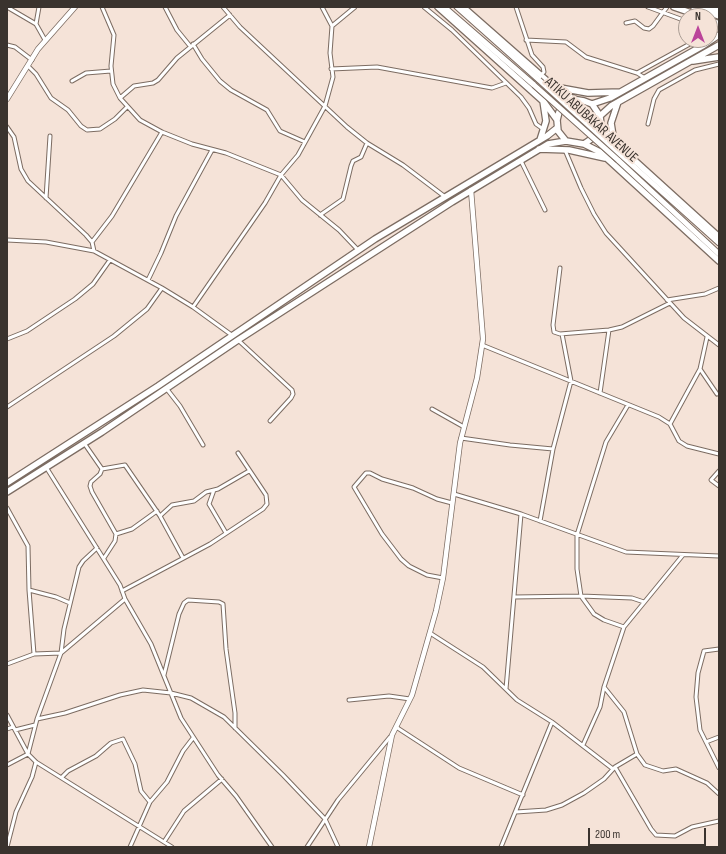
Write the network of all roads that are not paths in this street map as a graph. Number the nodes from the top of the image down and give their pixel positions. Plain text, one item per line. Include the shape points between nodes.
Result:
1 (7, 7) edge
2 (39, 7) edge
3 (75, 7) edge
4 (102, 7) edge
5 (165, 7) edge
6 (223, 7) edge
7 (322, 7) edge
8 (355, 7) edge
9 (424, 7) edge
10 (438, 7) edge
11 (444, 7) edge
12 (457, 7) edge
13 (463, 7) edge
14 (516, 7) edge
15 (648, 7) edge
16 (666, 7) edge
17 (694, 7) edge
18 (708, 7) edge
19 (719, 11) edge
20 (664, 13) junction
21 (230, 15) junction
22 (719, 16) edge
23 (678, 18) edge
24 (626, 23) dead end
25 (36, 24) junction
26 (332, 26) junction
27 (45, 40) junction
28 (526, 40) junction
29 (7, 45) edge
30 (191, 45) junction
31 (719, 45) edge
32 (682, 48) edge
33 (697, 48) edge
34 (719, 56) edge
35 (32, 60) junction
36 (688, 62) junction
37 (719, 64) edge
38 (28, 66) junction
39 (331, 69) junction
40 (111, 71) junction
41 (637, 73) junction
42 (540, 77) junction
43 (645, 79) junction
44 (72, 81) dead end
45 (655, 82) junction
46 (506, 83) junction
47 (553, 86) junction
48 (659, 90) junction
49 (622, 92) junction
50 (7, 98) edge
51 (120, 98) junction
52 (543, 100) junction
53 (578, 100) junction
54 (618, 102) junction
55 (592, 104) junction
56 (325, 106) junction
57 (127, 107) junction
58 (600, 116) junction
59 (557, 120) junction
60 (648, 124) dead end
61 (601, 125) junction
62 (7, 127) edge
63 (557, 128) junction
64 (543, 129) junction
65 (162, 132) junction
66 (50, 136) dead end
67 (540, 140) junction
68 (566, 141) junction
69 (305, 142) junction
70 (367, 142) junction
71 (614, 142) junction
72 (584, 144) junction
73 (538, 149) junction
74 (212, 150) junction
75 (565, 150) junction
76 (607, 158) junction
77 (520, 159) junction
78 (281, 175) junction
79 (471, 190) junction
80 (444, 196) junction
81 (46, 198) junction
82 (544, 210) dead end
83 (320, 215) junction
84 (719, 237) edge
85 (7, 240) edge
86 (92, 242) junction
87 (719, 243) edge
88 (358, 250) junction
89 (94, 251) junction
90 (719, 254) edge
91 (110, 260) junction
92 (719, 261) edge
93 (560, 268) dead end
94 (148, 280) junction
95 (162, 288) junction
96 (719, 288) edge
97 (667, 300) junction
98 (670, 303) junction
99 (193, 307) junction
100 (609, 330) junction
101 (562, 334) junction
102 (233, 336) junction
103 (707, 337) junction
104 (7, 339) edge
105 (238, 340) junction
106 (482, 345) junction
107 (719, 345) edge
108 (700, 369) junction
109 (571, 381) junction
110 (165, 386) junction
111 (600, 393) junction
112 (717, 394) dead end
113 (628, 405) junction
114 (7, 407) edge
115 (432, 409) dead end
116 (270, 421) dead end
117 (670, 424) junction
118 (464, 427) junction
119 (461, 438) junction
120 (84, 443) junction
121 (203, 445) dead end
122 (553, 449) junction
123 (238, 453) dead end
124 (719, 454) edge
125 (46, 467) junction
126 (102, 469) junction
127 (249, 471) junction
128 (719, 471) edge
129 (7, 483) edge
130 (719, 486) edge
131 (214, 490) junction
132 (7, 492) edge
133 (454, 494) junction
134 (452, 503) junction
135 (7, 508) edge
136 (157, 511) junction
137 (521, 514) junction
138 (160, 516) junction
139 (540, 521) junction
140 (226, 532) junction
141 (116, 534) junction
142 (577, 535) junction
143 (97, 548) junction
144 (683, 555) junction
145 (719, 556) edge
146 (104, 558) junction
147 (183, 558) junction
148 (443, 578) junction
149 (29, 590) junction
150 (122, 591) junction
151 (581, 596) junction
152 (514, 597) junction
153 (125, 599) junction
154 (644, 602) junction
155 (70, 603) junction
156 (624, 627) junction
157 (430, 632) junction
158 (719, 649) edge
159 (61, 653) junction
160 (34, 654) junction
161 (7, 664) edge
162 (164, 677) junction
163 (604, 687) junction
164 (506, 689) junction
165 (171, 693) junction
166 (410, 699) junction
167 (349, 700) dead end
168 (7, 715) edge
169 (37, 719) junction
170 (552, 722) junction
171 (35, 725) junction
172 (396, 726) junction
173 (235, 728) junction
174 (7, 729) edge
175 (14, 729) junction
176 (392, 735) junction
177 (719, 737) edge
178 (193, 738) junction
179 (706, 742) junction
180 (583, 745) junction
181 (28, 754) junction
182 (637, 754) junction
183 (36, 762) junction
184 (7, 764) edge
185 (614, 768) junction
186 (719, 768) edge
187 (62, 777) junction
188 (222, 779) junction
189 (719, 794) edge
190 (523, 795) junction
191 (150, 802) junction
192 (516, 812) junction
193 (325, 819) junction
194 (719, 820) edge
195 (138, 826) junction
196 (164, 842) junction
197 (7, 847) edge
198 (130, 847) edge
199 (172, 847) edge
200 (272, 847) edge
201 (307, 847) edge
202 (338, 847) edge
203 (369, 847) edge
204 (501, 847) edge

1 - 25 street
2 - 25 street
3 - 27 street
4 - 40 street via 114,35
5 - 30 street via 177,30
6 - 21 street
7 - 26 street
8 - 26 street
9 - 46 street via 452,30
10 - 52 highway
11 - 90 main road, ATIKU ABUBAKAR AVENUE, bridge via 534,84
12 - 42 main road, ATIKU ABUBAKAR AVENUE
13 - 42 highway
14 - 28 street
15 - 20 street
16 - 20 street
17 - 22 highway
18 - 19 highway
20 - 23 street
20 - 24 street via 649,29 635,21
21 - 30 street
21 - 56 street
25 - 27 street
26 - 39 street
27 - 35 street
28 - 41 street via 566,42 586,57
28 - 42 street via 532,55 543,68 544,72
29 - 35 street via 15,47
30 - 51 street via 154,83 134,86
30 - 69 street via 220,81 267,110 280,132
31 - 36 highway
32 - 41 street
33 - 43 highway
34 - 36 highway
35 - 38 street
36 - 45 highway
37 - 48 street via 695,70
38 - 50 street
38 - 57 street via 51,98 68,110 87,130 100,129
39 - 46 street via 377,67 492,88
39 - 56 street via 332,86
40 - 44 street via 86,73
40 - 51 street via 113,84
41 - 43 street
42 - 47 highway
42 - 87 main road, ATIKU ABUBAKAR AVENUE, bridge via 621,155
43 - 49 highway
45 - 48 street
45 - 54 highway
46 - 64 street via 526,102 533,119
47 - 49 highway via 588,93
47 - 53 highway via 565,96
48 - 60 street
49 - 55 highway
51 - 57 street
52 - 59 highway
52 - 64 highway via 546,114
53 - 55 highway
53 - 59 highway via 564,106
54 - 58 highway
54 - 71 highway via 611,123
55 - 58 highway
56 - 69 street
56 - 70 street
57 - 65 street via 140,120
58 - 61 highway
59 - 63 highway
61 - 71 highway
61 - 72 highway via 595,139
62 - 81 street via 17,144 21,169 28,181
63 - 67 highway
63 - 68 highway
64 - 67 highway
65 - 74 street
65 - 86 street via 112,216
66 - 81 street
67 - 80 highway
68 - 72 highway
68 - 73 highway via 553,142
69 - 78 street
70 - 80 street
70 - 83 street via 361,157 353,161 343,199
71 - 84 highway
72 - 76 highway via 595,148
73 - 75 highway
73 - 77 highway
74 - 78 street
74 - 94 street via 176,216
75 - 76 highway
75 - 97 street via 581,188 606,234
76 - 92 highway
77 - 79 highway
77 - 82 street
78 - 83 street via 302,200
78 - 99 street
79 - 105 highway
79 - 106 street via 483,324
80 - 88 highway
81 - 86 street
83 - 88 street
85 - 89 street via 46,242
86 - 89 street
88 - 102 highway
89 - 91 street
91 - 94 street
91 - 104 street via 93,284 75,299 27,331
93 - 101 street via 553,325 554,332
94 - 95 street
95 - 99 street
95 - 114 street via 147,309 114,336
96 - 97 street via 705,294
97 - 98 street
98 - 100 street
98 - 103 street
99 - 102 street
100 - 101 street
100 - 111 street
101 - 109 street
102 - 110 highway
103 - 107 street
103 - 108 street
105 - 110 highway
105 - 116 street via 292,390 293,394
106 - 109 street
106 - 118 street via 477,378
108 - 112 street
108 - 117 street
109 - 111 street
109 - 122 street
110 - 120 highway
110 - 121 street
110 - 129 highway
111 - 113 street
113 - 117 street
113 - 142 street via 606,442
115 - 118 street
117 - 124 street via 680,441 687,446
118 - 119 street
119 - 122 street
119 - 133 street
120 - 125 highway
120 - 126 street
122 - 139 street
123 - 127 street
125 - 132 highway
125 - 143 street
126 - 136 street via 119,465 128,467
126 - 141 street via 90,489
127 - 131 street
127 - 140 street via 266,495 267,504
128 - 130 street via 711,480
131 - 138 street via 206,492 194,501 172,505
131 - 140 street via 209,504
133 - 134 street
133 - 137 street
134 - 148 street
134 - 148 street via 437,500 414,488 370,473 366,473 354,488 382,534 401,559 427,575
135 - 149 street via 28,546
136 - 138 street
136 - 141 street via 132,529
137 - 139 street
137 - 152 street
138 - 147 street
139 - 142 street
140 - 147 street
141 - 146 street via 115,541
142 - 144 street via 626,552
142 - 151 street via 577,569
143 - 146 street
143 - 155 street via 83,561
144 - 145 street
144 - 154 street
146 - 150 street
147 - 150 street
148 - 157 street
149 - 155 street
149 - 160 street
150 - 153 street
151 - 152 street
151 - 154 street via 632,598
151 - 156 street via 594,614
152 - 164 street
153 - 159 street
153 - 162 street via 151,644
154 - 156 street
155 - 159 street
156 - 163 street
157 - 164 street via 483,667
157 - 166 street
158 - 179 street via 704,651 698,673 698,723
159 - 160 street
159 - 169 street
160 - 161 street
162 - 165 street
162 - 173 street via 184,603 188,600 223,604
163 - 180 street via 600,707
163 - 182 street via 624,712
164 - 170 street via 517,700
165 - 169 street via 150,690 130,692 65,714
165 - 173 street via 191,698 215,710
165 - 178 street
166 - 167 street via 389,696
166 - 172 street
168 - 175 street
169 - 171 street
170 - 180 street
170 - 190 street
171 - 175 street
171 - 181 street
172 - 176 street
172 - 190 street via 459,768
173 - 193 street
174 - 175 street
175 - 181 street
176 - 193 street
176 - 203 street
177 - 179 street
178 - 188 street
178 - 191 street via 167,782
179 - 186 street
180 - 185 street
181 - 183 street
181 - 184 street
182 - 185 street
182 - 189 street via 645,765 663,770 676,769 707,783
183 - 187 street
183 - 197 street via 16,812
185 - 192 street via 594,786 562,805 546,810
185 - 194 street via 656,835 675,836 692,827
187 - 191 street via 96,756 111,743 123,739 136,764 141,790
187 - 195 street
188 - 196 street via 184,811
188 - 200 street
190 - 192 street
191 - 195 street
192 - 204 street
193 - 201 street
193 - 202 street
195 - 196 street
195 - 198 street
196 - 199 street

